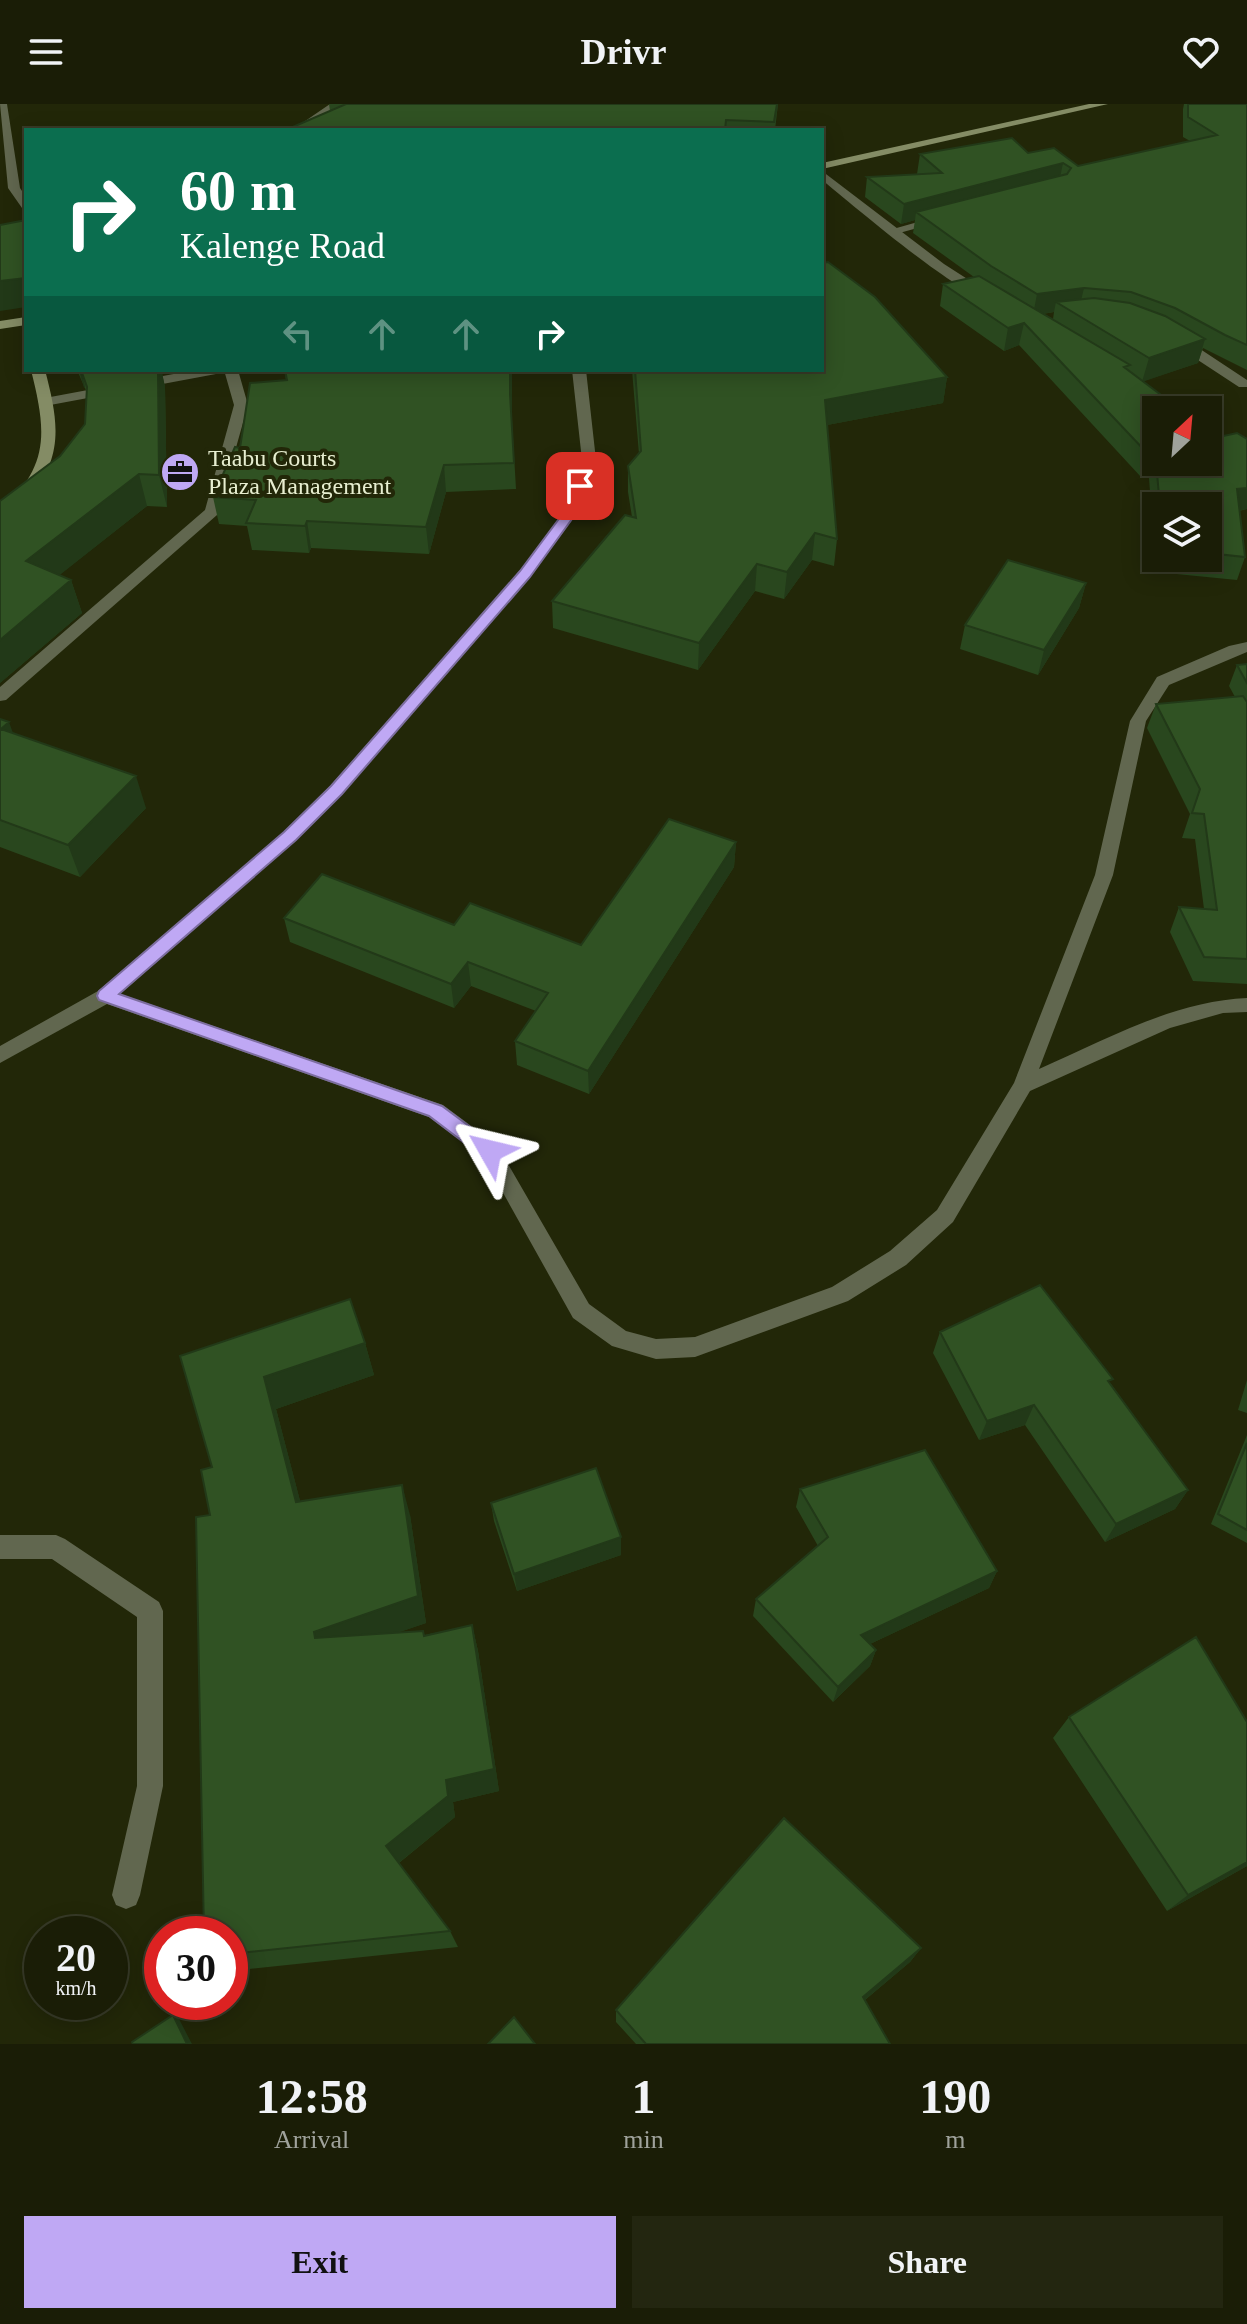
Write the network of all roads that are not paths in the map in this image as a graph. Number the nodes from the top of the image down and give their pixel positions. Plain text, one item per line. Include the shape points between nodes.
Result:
1 (2, 104) edge
2 (337, 104) edge
3 (1103, 104) edge
4 (300, 128) edge
5 (824, 166) edge
6 (824, 176) edge
7 (24, 203) edge
8 (952, 216) edge
9 (892, 231) junction
10 (994, 301) edge
11 (24, 322) edge
12 (0, 325) edge
13 (1166, 337) edge
14 (38, 372) edge
15 (205, 372) edge
16 (232, 372) edge
17 (579, 372) edge
18 (1244, 384) dead end
19 (45, 402) junction
20 (0, 517) edge
21 (1247, 647) edge
22 (0, 696) edge
23 (105, 996) junction
24 (1247, 1005) edge
25 (0, 1055) edge
26 (1023, 1085) junction
27 (0, 1547) edge
28 (126, 1895) dead end

1 - 7 street via 14,188
2 - 4 street
3 - 5 main road
6 - 9 street
8 - 9 street
9 - 10 street
11 - 12 main road
13 - 18 street
14 - 19 main road
15 - 19 street
16 - 22 street via 241,405 212,512
17 - 23 street via 589,460 571,512 525,574 318,809
19 - 20 main road via 52,435 42,471
21 - 26 street via 1163,681 1138,721 1104,875
23 - 25 street
23 - 26 street via 436,1111 490,1151 581,1311 620,1339 656,1349 695,1347 826,1299 898,1258 945,1216
24 - 26 street via 1165,1022
27 - 28 street via 56,1547 150,1611 150,1786

